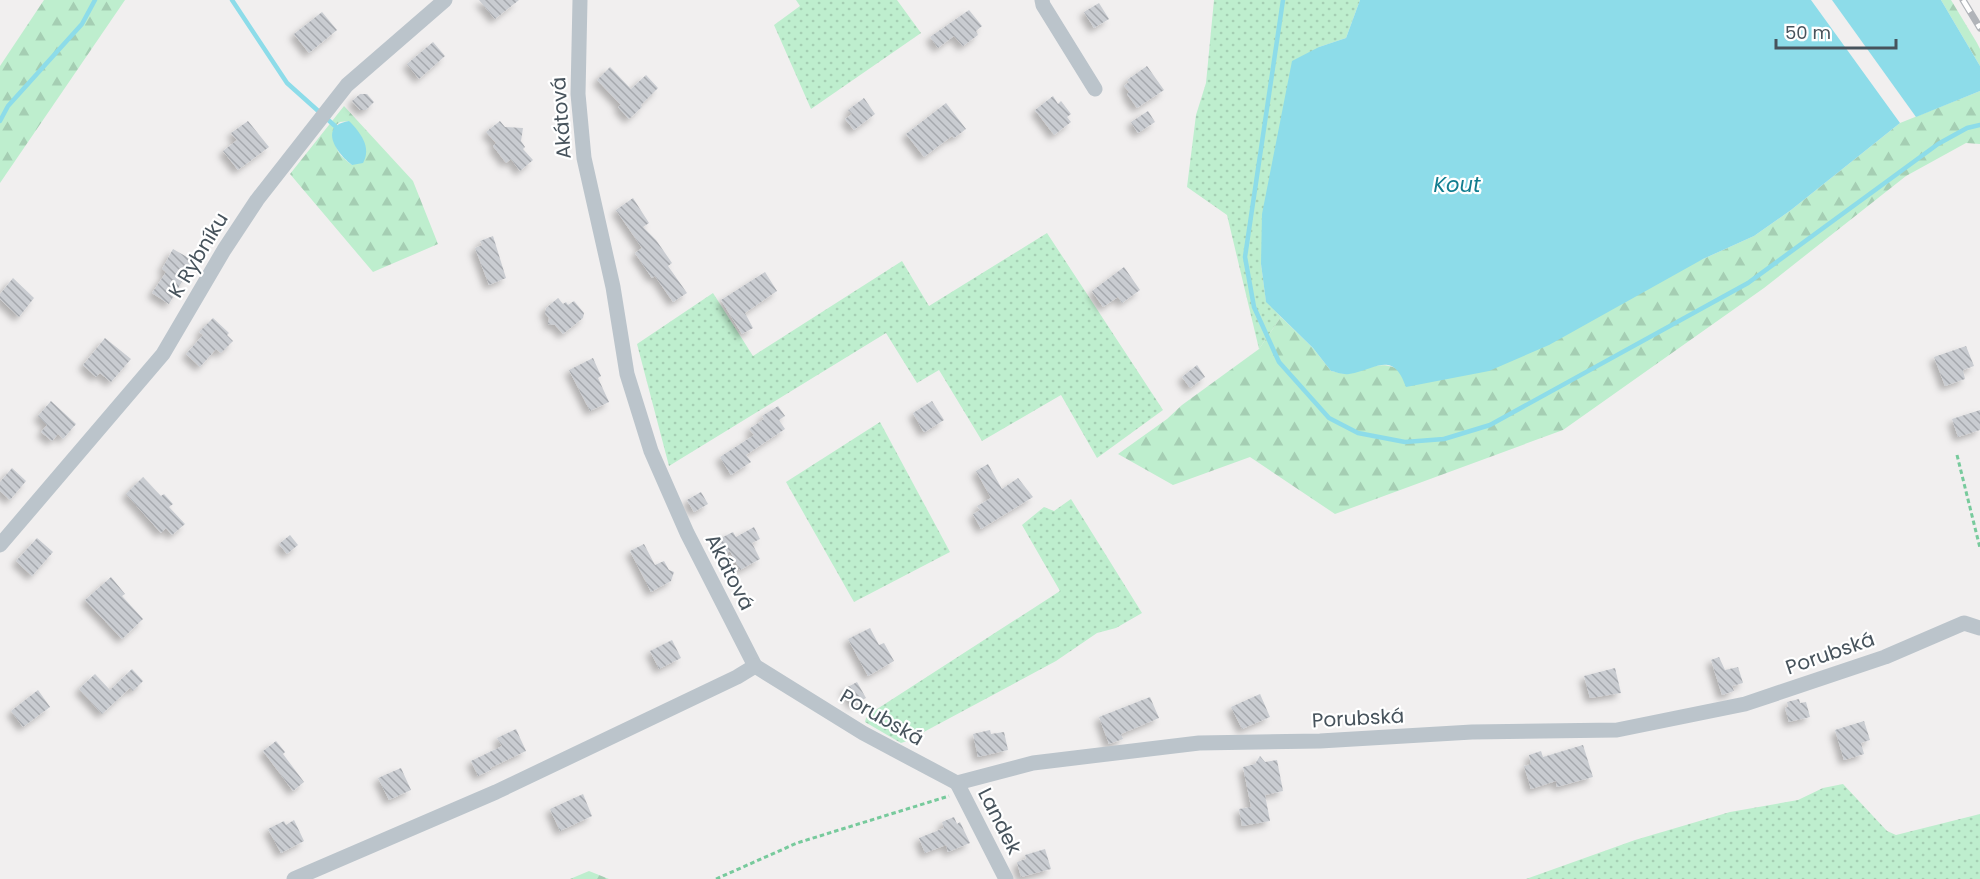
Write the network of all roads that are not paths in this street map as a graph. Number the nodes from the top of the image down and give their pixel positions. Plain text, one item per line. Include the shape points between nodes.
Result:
1 (445, 0) edge
2 (580, 0) edge
3 (1042, 0) edge
4 (1095, 88) dead end
5 (0, 545) edge
6 (1980, 628) edge
7 (755, 666) junction
8 (959, 788) junction
9 (294, 879) edge
10 (1006, 879) edge

1 - 5 street, K Rybníku via 346,85 257,200 163,354
2 - 7 street, Akátová via 578,94 584,158 614,286 627,374 651,451 687,533
3 - 4 street
6 - 8 street, Porubská via 1964,623 1886,657 1745,704 1617,730 1199,743 1033,763
7 - 8 street, Porubská
7 - 9 street via 496,792
8 - 10 street, Landek

